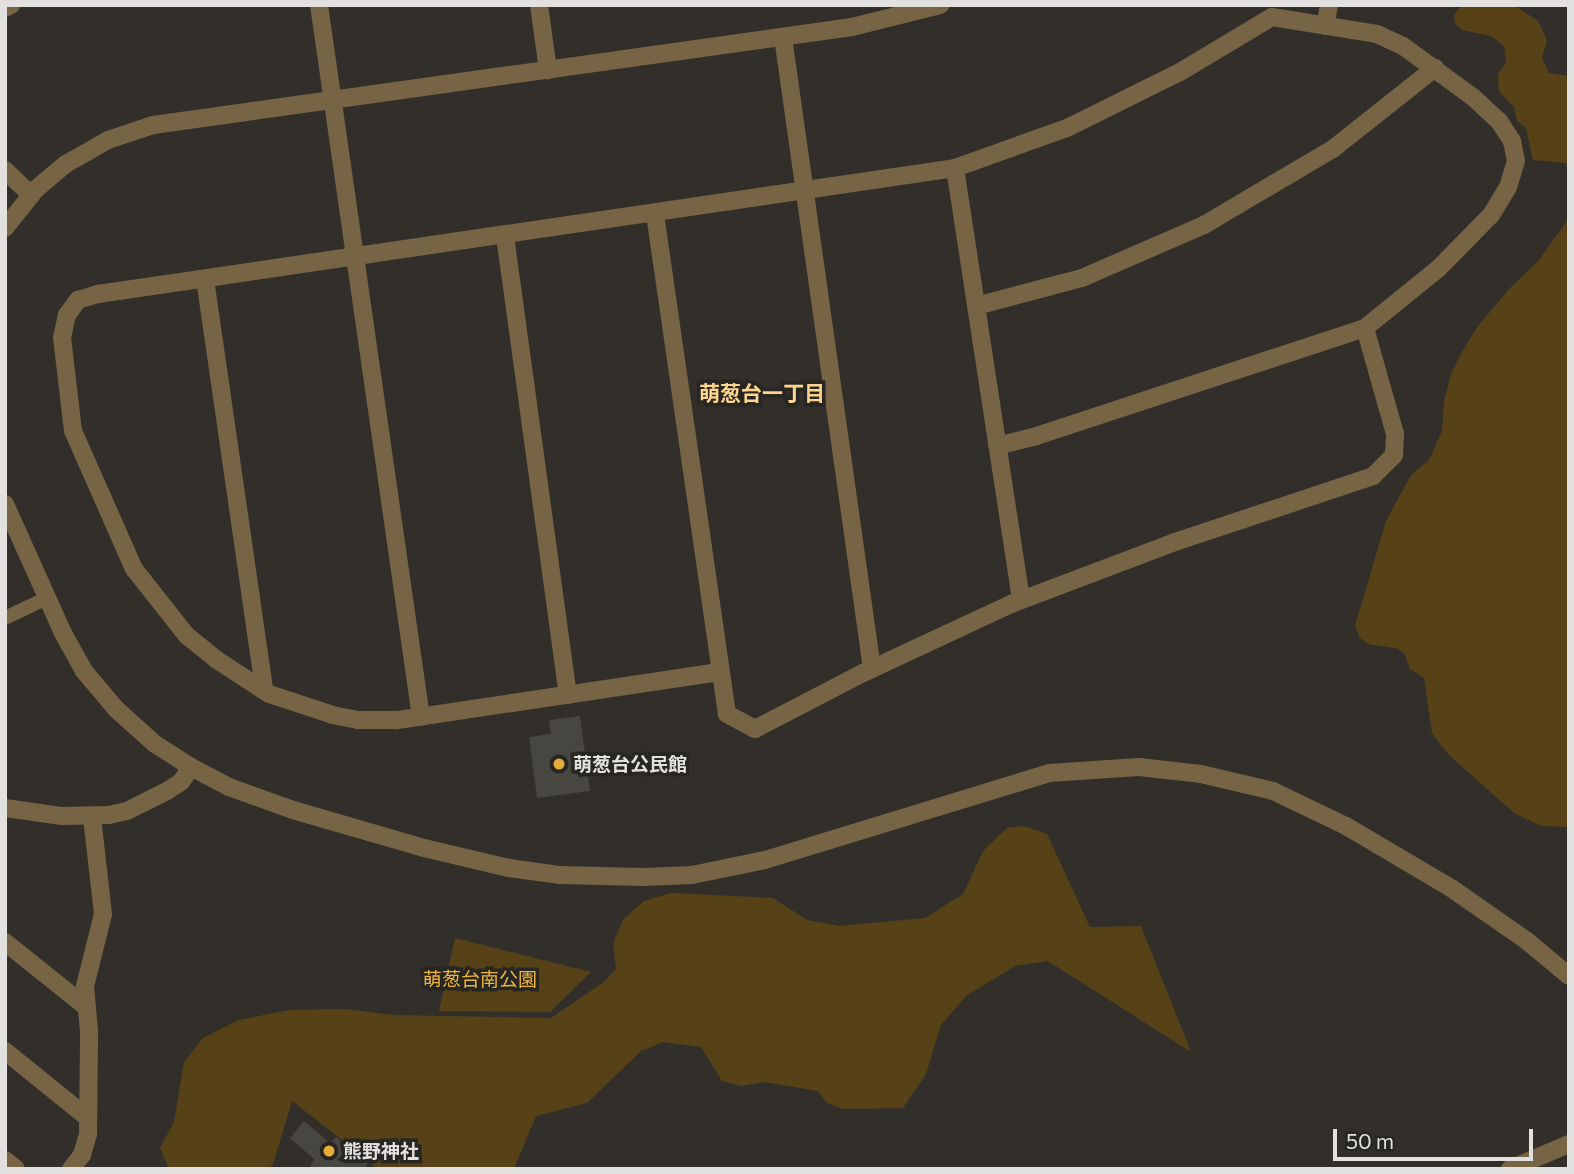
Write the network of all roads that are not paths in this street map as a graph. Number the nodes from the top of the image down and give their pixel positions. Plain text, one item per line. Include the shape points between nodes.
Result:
1 (11, 5) edge
2 (319, 5) edge
3 (539, 5) edge
4 (940, 5) edge
5 (1329, 5) edge
6 (5, 8) edge
7 (1268, 11) edge
8 (1325, 26) junction
9 (783, 37) junction
10 (1435, 68) junction
11 (548, 70) junction
12 (333, 100) junction
13 (955, 168) junction
14 (5, 170) edge
15 (805, 192) junction
16 (31, 195) junction
17 (656, 214) junction
18 (5, 228) edge
19 (505, 236) junction
20 (355, 257) junction
21 (205, 279) junction
22 (976, 306) junction
23 (1365, 328) junction
24 (998, 446) junction
25 (5, 505) edge
26 (47, 598) junction
27 (1021, 600) junction
28 (5, 618) edge
29 (872, 669) junction
30 (719, 672) junction
31 (264, 690) junction
32 (568, 695) junction
33 (421, 717) junction
34 (191, 767) junction
35 (5, 808) edge
36 (92, 817) junction
37 (5, 942) edge
38 (1569, 976) edge
39 (86, 1007) junction
40 (5, 1051) edge
41 (88, 1118) junction
42 (1569, 1144) edge
43 (5, 1160) edge
44 (16, 1169) edge
45 (71, 1169) edge
46 (1510, 1169) edge

1 - 6 street
2 - 12 street
3 - 11 street
4 - 9 street via 892,19
5 - 8 street
7 - 8 street
7 - 13 street via 1180,72 1067,128
8 - 10 street via 1377,34
9 - 11 street
9 - 15 street
10 - 22 street via 1334,148 1204,225 1082,278
10 - 23 street via 1499,121 1512,141 1516,161 1508,187 1491,215 1439,268
11 - 12 street
12 - 16 street via 138,129 80,154
12 - 20 street
13 - 15 street
13 - 22 street
14 - 16 street
15 - 17 street
15 - 29 street
16 - 18 street
17 - 19 street
17 - 30 street
19 - 20 street
19 - 32 street
20 - 21 street
20 - 33 street
21 - 31 street
21 - 31 street via 86,296 72,306 62,338 71,419 128,558 149,592 187,636
22 - 24 street
23 - 24 street
23 - 27 street via 1395,434 1394,455 1373,476 1175,542
24 - 27 street
25 - 26 street
26 - 28 lane
26 - 34 street via 93,684 140,732
27 - 29 street
29 - 30 street via 755,729 727,715
30 - 32 street
31 - 33 street via 310,709 358,720
32 - 33 street
34 - 36 street via 181,782 148,802
34 - 38 street via 259,799 424,848 536,872 618,877 692,875 753,863 1049,773 1139,767 1224,777 1293,799 1414,865 1503,923
35 - 36 street
36 - 39 street via 103,914 86,980
37 - 39 street
39 - 41 street
40 - 41 street
41 - 45 street via 82,1155
42 - 46 street
43 - 44 street

